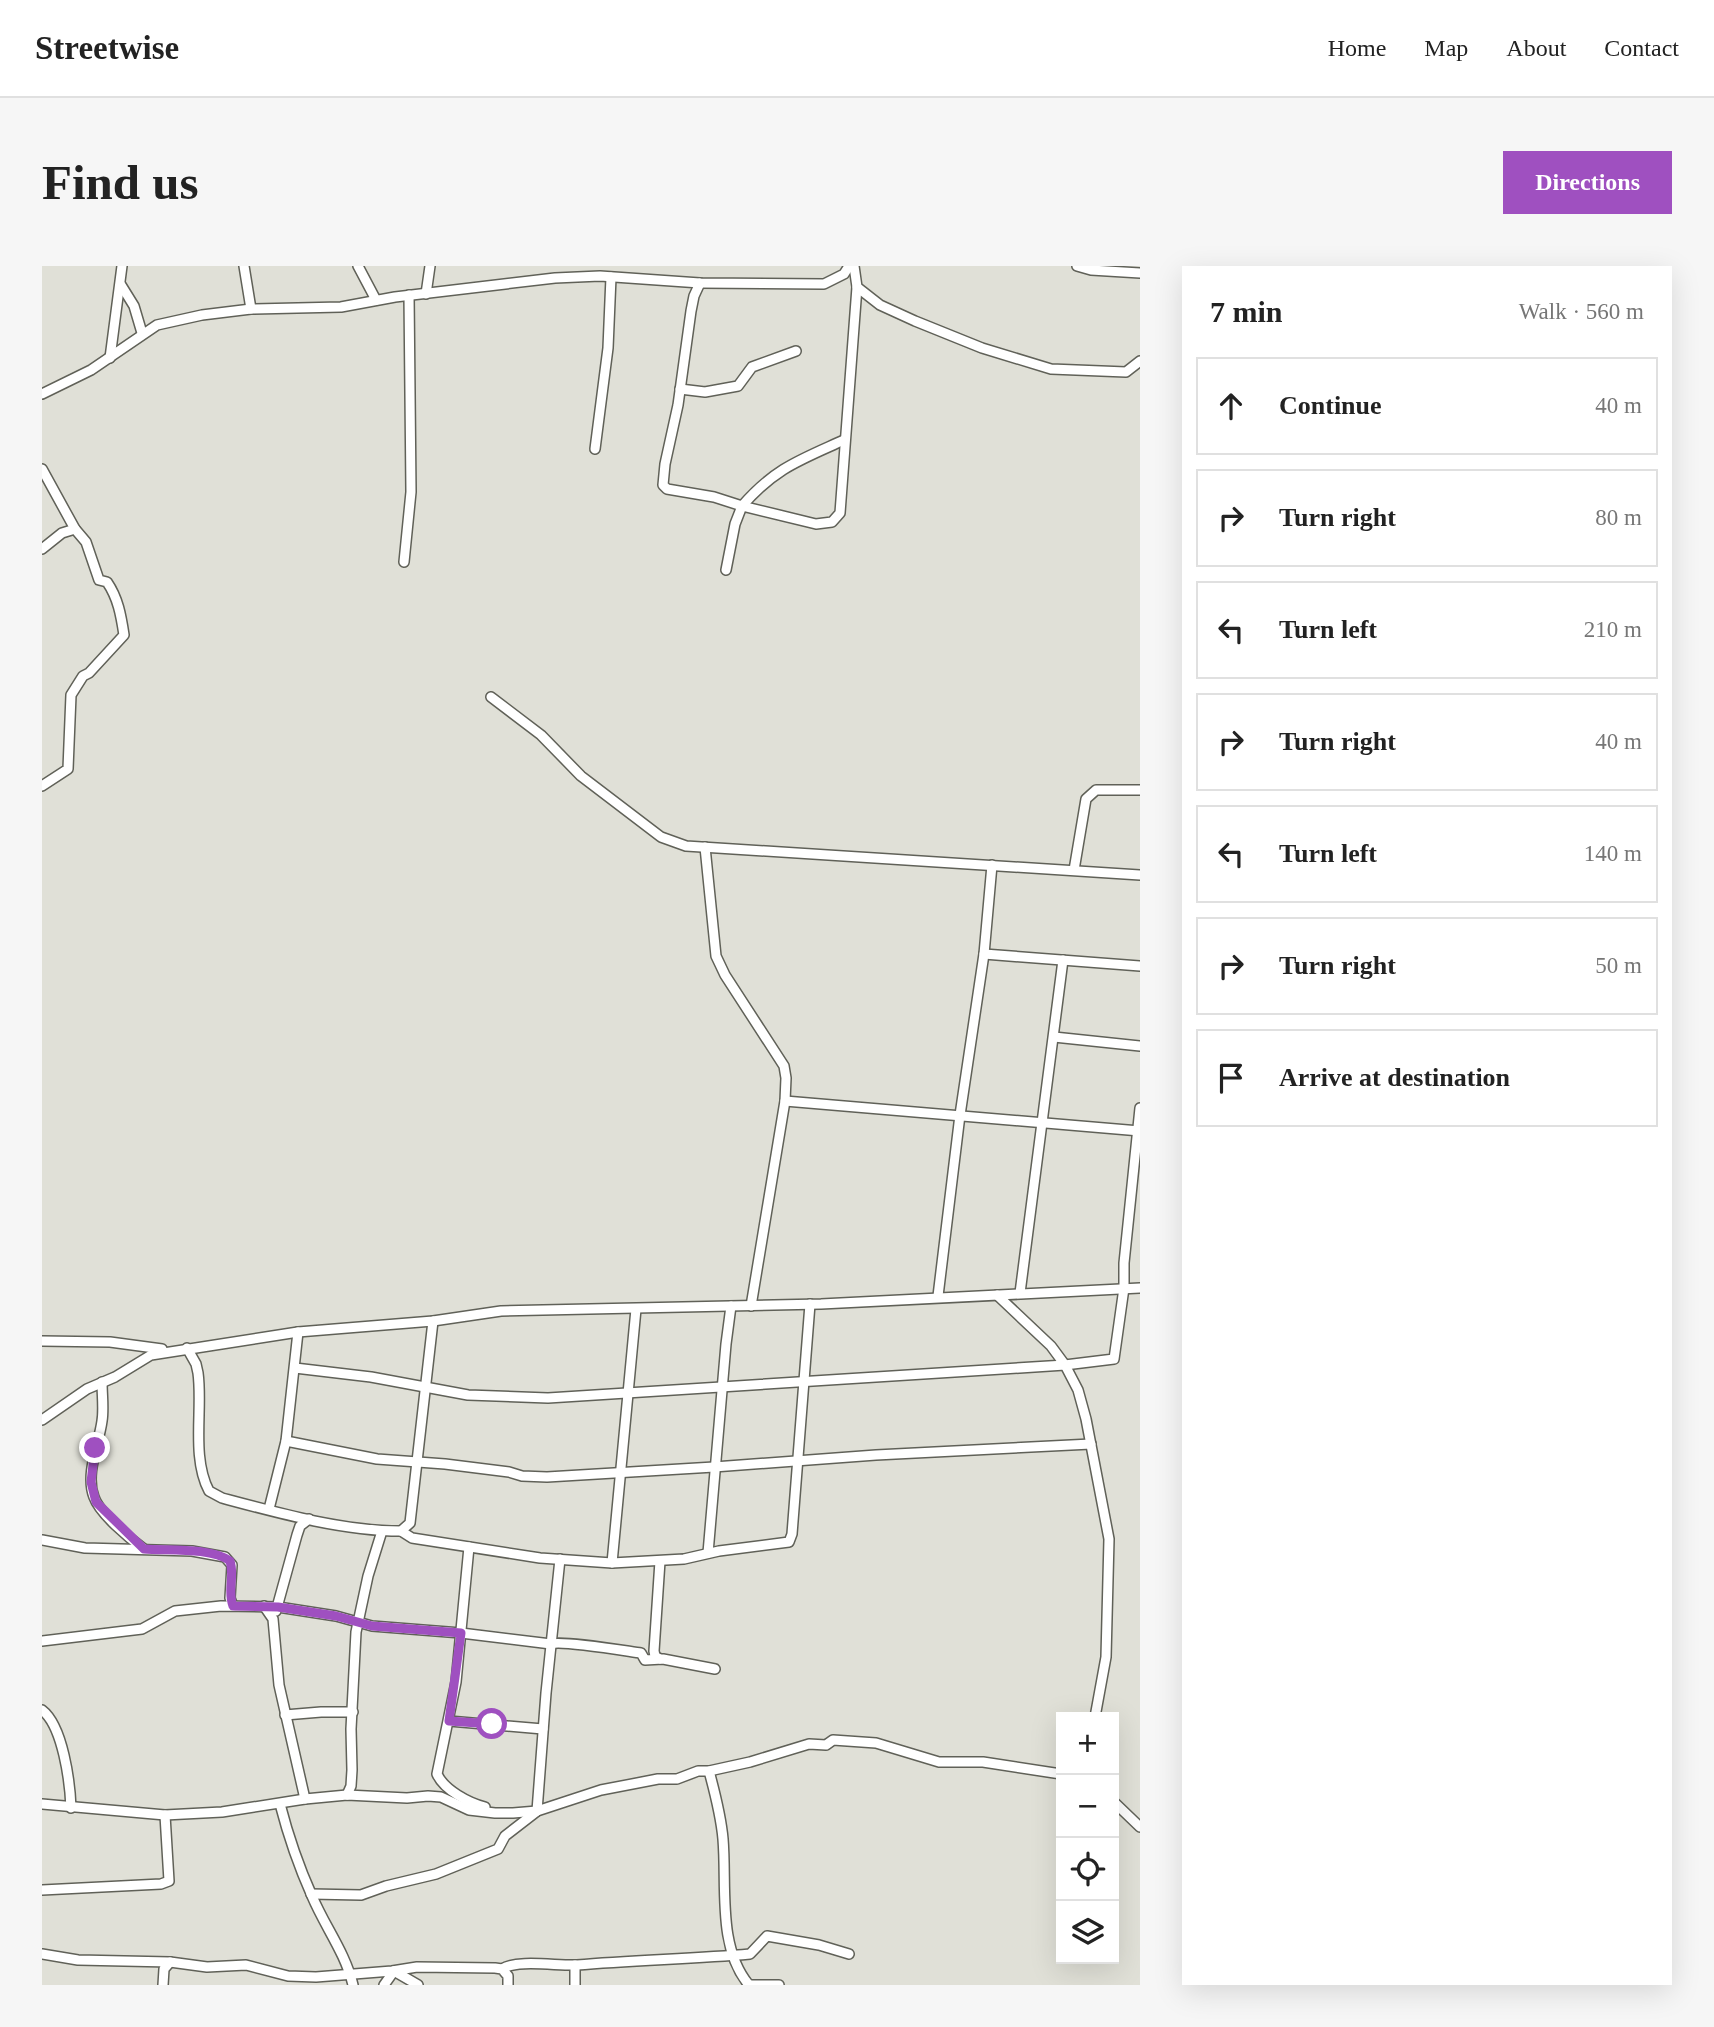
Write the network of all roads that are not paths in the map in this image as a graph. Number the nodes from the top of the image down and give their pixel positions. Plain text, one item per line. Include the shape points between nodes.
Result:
1 (122, 266) edge
2 (244, 266) edge
3 (358, 266) edge
4 (430, 266) edge
5 (601, 266) edge
6 (852, 266) edge
7 (1077, 266) edge
8 (1140, 273) edge
9 (600, 276) junction
10 (611, 277) junction
11 (700, 283) junction
12 (121, 285) junction
13 (857, 288) junction
14 (426, 294) junction
15 (409, 295) junction
16 (376, 300) junction
17 (251, 309) junction
18 (142, 334) junction
19 (796, 351) dead end
20 (110, 358) junction
21 (1140, 361) edge
22 (680, 389) junction
23 (42, 394) edge
24 (844, 440) junction
25 (596, 449) dead end
26 (42, 469) edge
27 (742, 506) junction
28 (75, 529) junction
29 (42, 549) edge
30 (404, 562) dead end
31 (726, 570) dead end
32 (491, 697) dead end
33 (42, 786) edge
34 (1140, 790) edge
35 (705, 847) junction
36 (992, 865) junction
37 (1074, 870) junction
38 (1140, 875) edge
39 (984, 954) junction
40 (1063, 960) junction
41 (1140, 966) edge
42 (1054, 1037) junction
43 (1140, 1046) edge
44 (785, 1101) junction
45 (1140, 1108) edge
46 (960, 1115) junction
47 (1041, 1124) junction
48 (1139, 1131) edge
49 (1124, 1288) junction
50 (1140, 1288) edge
51 (1020, 1293) junction
52 (997, 1295) junction
53 (938, 1296) junction
54 (810, 1304) junction
55 (731, 1306) junction
56 (751, 1306) junction
57 (636, 1309) junction
58 (433, 1321) junction
59 (298, 1332) junction
60 (42, 1341) edge
61 (187, 1348) junction
62 (169, 1350) junction
63 (1065, 1366) junction
64 (295, 1368) junction
65 (805, 1381) junction
66 (102, 1382) junction
67 (723, 1386) junction
68 (424, 1388) junction
69 (628, 1393) junction
70 (42, 1420) edge
71 (286, 1441) junction
72 (1091, 1444) junction
73 (416, 1462) junction
74 (796, 1462) junction
75 (714, 1468) junction
76 (620, 1473) junction
77 (269, 1509) junction
78 (309, 1519) junction
79 (382, 1531) junction
80 (401, 1531) junction
81 (42, 1540) edge
82 (469, 1547) junction
83 (144, 1549) junction
84 (708, 1553) junction
85 (560, 1559) junction
86 (660, 1561) junction
87 (612, 1563) junction
88 (233, 1606) junction
89 (264, 1606) junction
90 (278, 1607) junction
91 (273, 1619) junction
92 (358, 1622) junction
93 (461, 1633) junction
94 (42, 1641) edge
95 (551, 1644) junction
96 (660, 1659) junction
97 (715, 1669) dead end
98 (42, 1710) edge
99 (353, 1712) junction
100 (1096, 1712) edge
101 (285, 1715) junction
102 (449, 1721) junction
103 (543, 1729) junction
104 (709, 1771) junction
105 (1056, 1773) edge
106 (347, 1795) junction
107 (305, 1799) junction
108 (42, 1804) edge
109 (279, 1804) junction
110 (1119, 1807) edge
111 (71, 1808) junction
112 (537, 1811) junction
113 (165, 1815) junction
114 (1140, 1827) edge
115 (42, 1890) edge
116 (311, 1894) junction
117 (42, 1954) edge
118 (849, 1954) dead end
119 (732, 1955) junction
120 (170, 1962) junction
121 (575, 1965) junction
122 (502, 1969) junction
123 (394, 1971) junction
124 (351, 1975) junction
125 (163, 1985) edge
126 (353, 1985) edge
127 (384, 1985) edge
128 (418, 1985) edge
129 (508, 1985) edge
130 (575, 1985) edge
131 (749, 1985) edge
132 (779, 1985) edge

1 - 12 street
2 - 17 street
3 - 16 street
4 - 14 street
5 - 9 street
6 - 11 street via 824,284
6 - 13 street
7 - 8 street
9 - 10 street
9 - 14 street via 531,279
10 - 11 street
10 - 25 street
11 - 22 street via 691,311
12 - 18 street via 134,306
12 - 20 street
13 - 21 street via 915,321 1051,369 1126,372
13 - 24 street
14 - 15 street
15 - 16 street
15 - 30 street via 411,492
16 - 17 street via 341,307
17 - 18 street via 177,320
18 - 20 street
19 - 22 street via 752,367 738,386 705,392
20 - 23 street
22 - 27 street via 663,485
24 - 27 street via 787,466 759,486
24 - 27 street via 840,513 832,522 816,524
26 - 28 street
27 - 31 street
28 - 29 street
28 - 33 street via 86,542 99,580 107,582 118,601 124,635 83,676 71,695 68,769
32 - 35 street via 541,735 581,776 661,837
34 - 37 street via 1090,793
35 - 36 street
35 - 44 street via 716,956 784,1066
36 - 37 street
36 - 39 street
37 - 38 street
39 - 40 street
39 - 46 street
40 - 41 street
40 - 42 street
42 - 43 street
42 - 47 street
44 - 46 street
44 - 56 street
45 - 48 street
46 - 47 street
46 - 53 street
47 - 48 street
47 - 51 street
48 - 49 street
49 - 50 street
49 - 51 street
49 - 63 street via 1114,1359
51 - 52 street
52 - 53 street
52 - 63 street via 1051,1346
53 - 54 street
54 - 56 street
54 - 65 street
55 - 56 street
55 - 57 street
55 - 67 street
57 - 58 street via 501,1311
57 - 69 street
58 - 59 street
58 - 68 street
59 - 61 street
59 - 64 street
60 - 62 street via 110,1342
61 - 62 street
61 - 77 street via 198,1373 198,1430 206,1485 214,1495
62 - 66 street
63 - 65 street
63 - 72 street via 1078,1390
64 - 68 street
64 - 71 street
65 - 67 street
65 - 74 street
66 - 70 street
66 - 83 street via 103,1417 92,1494
67 - 69 street
67 - 75 street
68 - 69 street via 548,1398
68 - 73 street
69 - 76 street
71 - 73 street
71 - 77 street
72 - 74 street
72 - 100 street via 1109,1539 1106,1657
73 - 76 street via 522,1476
73 - 80 street via 410,1523
74 - 75 street
74 - 84 street via 790,1541
75 - 76 street
75 - 84 street
76 - 87 street
77 - 78 street
78 - 79 street
78 - 90 street via 296,1535
79 - 80 street
79 - 92 street
80 - 82 street via 412,1538
81 - 83 street via 85,1548
82 - 85 street
82 - 93 street
83 - 88 street via 225,1557 232,1565
84 - 86 street
85 - 87 street
85 - 95 street
86 - 87 street
86 - 96 street via 654,1651
88 - 89 street
88 - 94 street via 186,1608 142,1629
89 - 90 street
89 - 91 street
90 - 91 street
90 - 92 street
91 - 101 street
92 - 93 street
92 - 99 street
93 - 95 street
93 - 102 street
95 - 96 street
95 - 103 street
96 - 97 street
98 - 111 street via 56,1728
99 - 101 street
99 - 106 street via 352,1780
101 - 107 street
102 - 103 street
102 - 112 street via 437,1770 441,1781 474,1804 504,1810 531,1806
103 - 112 street
104 - 105 street via 833,1740 886,1745 939,1762 983,1762
104 - 112 street via 601,1790
104 - 119 street via 723,1839
106 - 107 street
106 - 112 street via 442,1797 469,1810 495,1814
107 - 109 street
108 - 111 street
109 - 113 street
109 - 116 street
110 - 114 street
111 - 113 street
112 - 116 street via 506,1836 498,1849 425,1878 361,1895
113 - 115 street via 169,1881
116 - 124 street
117 - 120 street via 78,1960
118 - 119 street via 766,1936 750,1954
119 - 121 street
119 - 131 street
120 - 124 street via 207,1967 246,1965 288,1976
120 - 125 street via 164,1969
121 - 122 street
121 - 130 street
122 - 123 street via 417,1967
122 - 129 street
123 - 124 street
123 - 127 street
123 - 128 street
124 - 126 street
131 - 132 street

